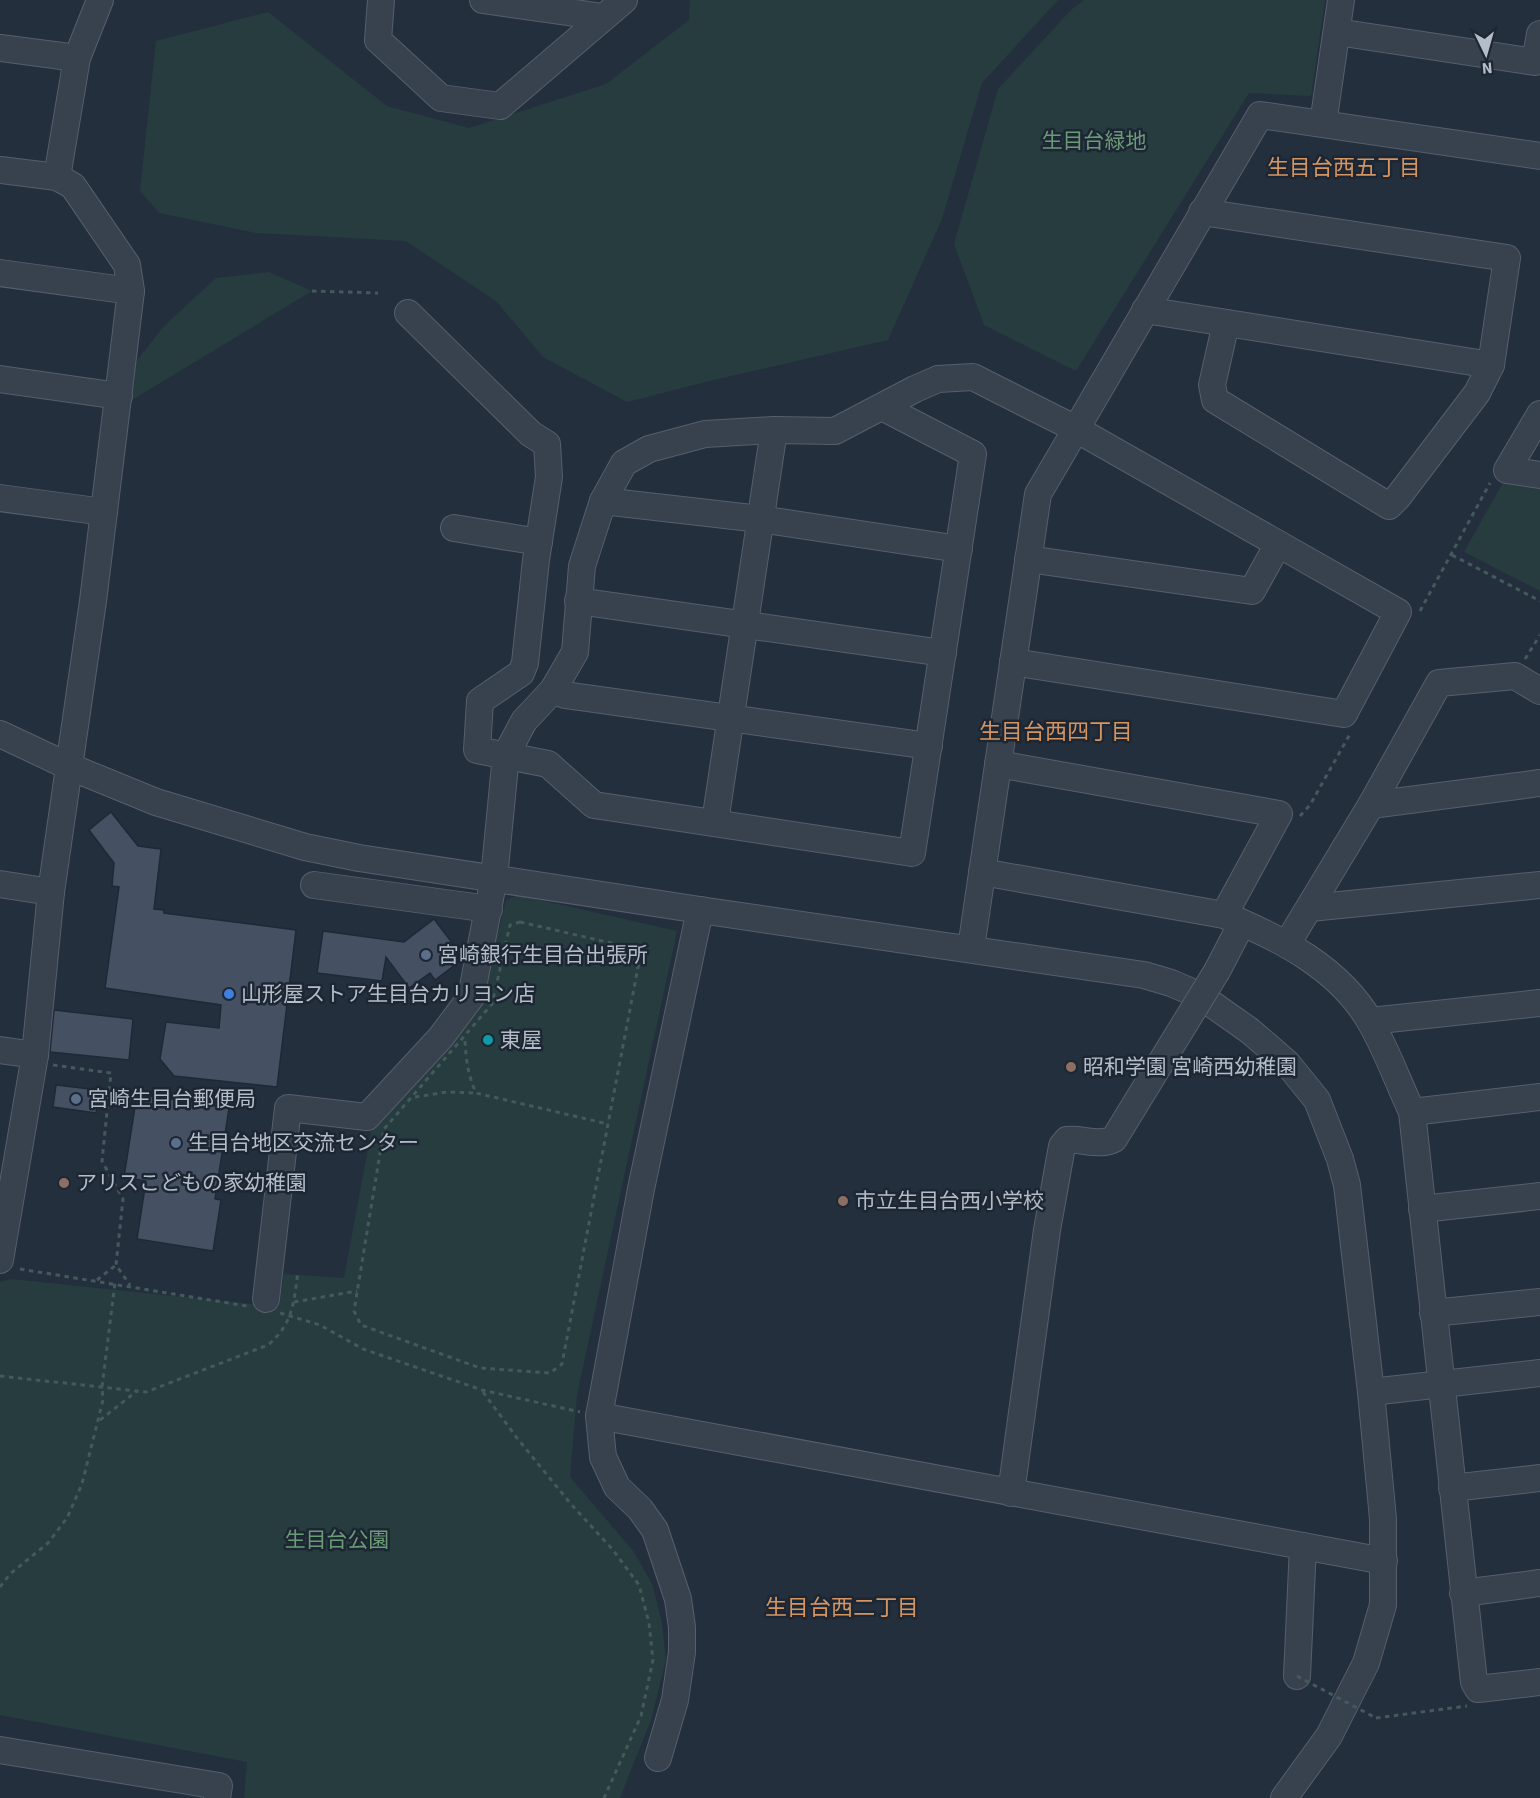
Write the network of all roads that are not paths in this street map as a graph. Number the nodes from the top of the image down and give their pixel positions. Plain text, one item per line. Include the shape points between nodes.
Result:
1 (100, 0) edge
2 (381, 0) edge
3 (483, 0) edge
4 (624, 0) edge
5 (1341, 0) edge
6 (603, 17) junction
7 (1336, 32) junction
8 (1540, 33) edge
9 (0, 48) edge
10 (77, 58) junction
11 (1323, 124) junction
12 (1540, 156) edge
13 (0, 170) edge
14 (57, 177) junction
15 (1202, 212) junction
16 (0, 273) edge
17 (131, 291) junction
18 (1145, 310) junction
19 (408, 313) dead end
20 (1226, 323) junction
21 (1491, 365) junction
22 (0, 380) edge
23 (118, 396) junction
24 (882, 406) junction
25 (1540, 414) edge
26 (1076, 429) junction
27 (774, 430) junction
28 (1540, 476) edge
29 (0, 498) edge
30 (603, 501) junction
31 (104, 512) junction
32 (760, 519) junction
33 (454, 528) dead end
34 (539, 542) junction
35 (1278, 544) junction
36 (959, 549) junction
37 (1028, 559) junction
38 (578, 601) junction
39 (745, 624) junction
40 (943, 652) junction
41 (1013, 662) junction
42 (553, 690) junction
43 (1540, 690) edge
44 (730, 720) junction
45 (0, 734) edge
46 (929, 746) junction
47 (506, 755) junction
48 (998, 764) junction
49 (68, 766) junction
50 (1540, 783) edge
51 (1371, 806) junction
52 (715, 822) junction
53 (982, 872) junction
54 (494, 878) junction
55 (0, 884) edge
56 (314, 885) dead end
57 (1540, 885) edge
58 (51, 892) junction
59 (1310, 908) junction
60 (489, 909) junction
61 (700, 910) junction
62 (1233, 919) junction
63 (1287, 944) junction
64 (971, 948) junction
65 (1540, 1003) edge
66 (1370, 1021) junction
67 (0, 1050) edge
68 (34, 1059) junction
69 (1540, 1097) edge
70 (1412, 1112) junction
71 (1540, 1196) edge
72 (1422, 1209) junction
73 (10, 1265) edge
74 (1540, 1302) edge
75 (263, 1305) road end
76 (1433, 1313) junction
77 (1540, 1373) edge
78 (1441, 1385) junction
79 (1371, 1392) junction
80 (594, 1415) junction
81 (1540, 1478) edge
82 (1452, 1488) junction
83 (1011, 1493) junction
84 (1303, 1546) junction
85 (1384, 1561) junction
86 (1540, 1583) edge
87 (1463, 1593) junction
88 (1297, 1676) road end
89 (1540, 1682) edge
90 (0, 1750) edge
91 (658, 1758) dead end
92 (217, 1798) edge
93 (1284, 1798) edge

1 - 10 street
2 - 6 street via 378,40 441,98 500,106
3 - 6 street
4 - 6 street
5 - 7 street
7 - 8 street via 1535,62
7 - 11 street
9 - 10 street
10 - 14 street
11 - 12 street
11 - 15 street via 1260,115
13 - 14 street
14 - 17 street via 73,186 127,265
15 - 18 street
15 - 21 street via 1507,258
16 - 17 street
17 - 23 street
18 - 20 street
18 - 26 street
19 - 34 street via 531,434 548,444 549,477
20 - 21 street
20 - 21 street via 1212,385 1215,400 1389,506 1477,393
22 - 23 street
23 - 31 street
24 - 26 street via 938,379 973,377
24 - 27 street via 834,430
24 - 36 street via 973,454
25 - 28 street via 1507,470
26 - 35 street
26 - 37 street via 1038,494
27 - 30 street via 705,434 649,449 624,463
27 - 32 street
29 - 31 street
30 - 32 street
30 - 38 street via 582,566
31 - 49 street
32 - 36 street
32 - 39 street
33 - 34 street
34 - 47 street via 525,663 521,673 480,701 477,750
35 - 37 street via 1252,591
35 - 41 street via 1398,612 1344,714
36 - 40 street
37 - 41 street
38 - 39 street
38 - 42 street via 575,652
39 - 40 street
39 - 44 street
40 - 46 street
41 - 48 street
42 - 44 street
42 - 47 street via 524,721
43 - 51 street via 1515,676 1439,683
44 - 46 street
44 - 52 street
45 - 49 street
46 - 52 street via 912,853
47 - 52 street via 548,764 594,805
47 - 54 street
48 - 53 street
48 - 62 street via 1279,814
49 - 54 street via 156,802 305,847
49 - 58 street
50 - 51 street
51 - 59 street
53 - 62 street
53 - 64 street
54 - 60 street
54 - 61 street
55 - 58 street
56 - 60 street
57 - 59 street
58 - 68 street
59 - 63 street
60 - 75 street via 471,997 441,1037 368,1117 288,1108
61 - 64 street
61 - 80 street
62 - 63 street
62 - 83 street, bridge via 1217,971 1114,1139 1107,1143 1066,1140 1062,1146
63 - 66 street via 1353,997
64 - 79 street via 1106,968 1171,983 1199,995 1287,1063 1317,1100 1347,1185
65 - 66 street
66 - 70 street
67 - 68 street
68 - 73 street
69 - 70 street
70 - 72 street
71 - 72 street
72 - 76 street
74 - 76 street
76 - 78 street
77 - 78 street
78 - 79 street
78 - 82 street
79 - 85 street
80 - 83 street
80 - 91 street via 603,1457 616,1487 655,1530 678,1599 682,1652 675,1700
81 - 82 street
82 - 87 street
83 - 84 street
84 - 85 street
84 - 88 street
85 - 93 street via 1383,1605 1366,1663 1329,1736
86 - 87 street
87 - 89 street via 1478,1689
90 - 92 street via 219,1786

